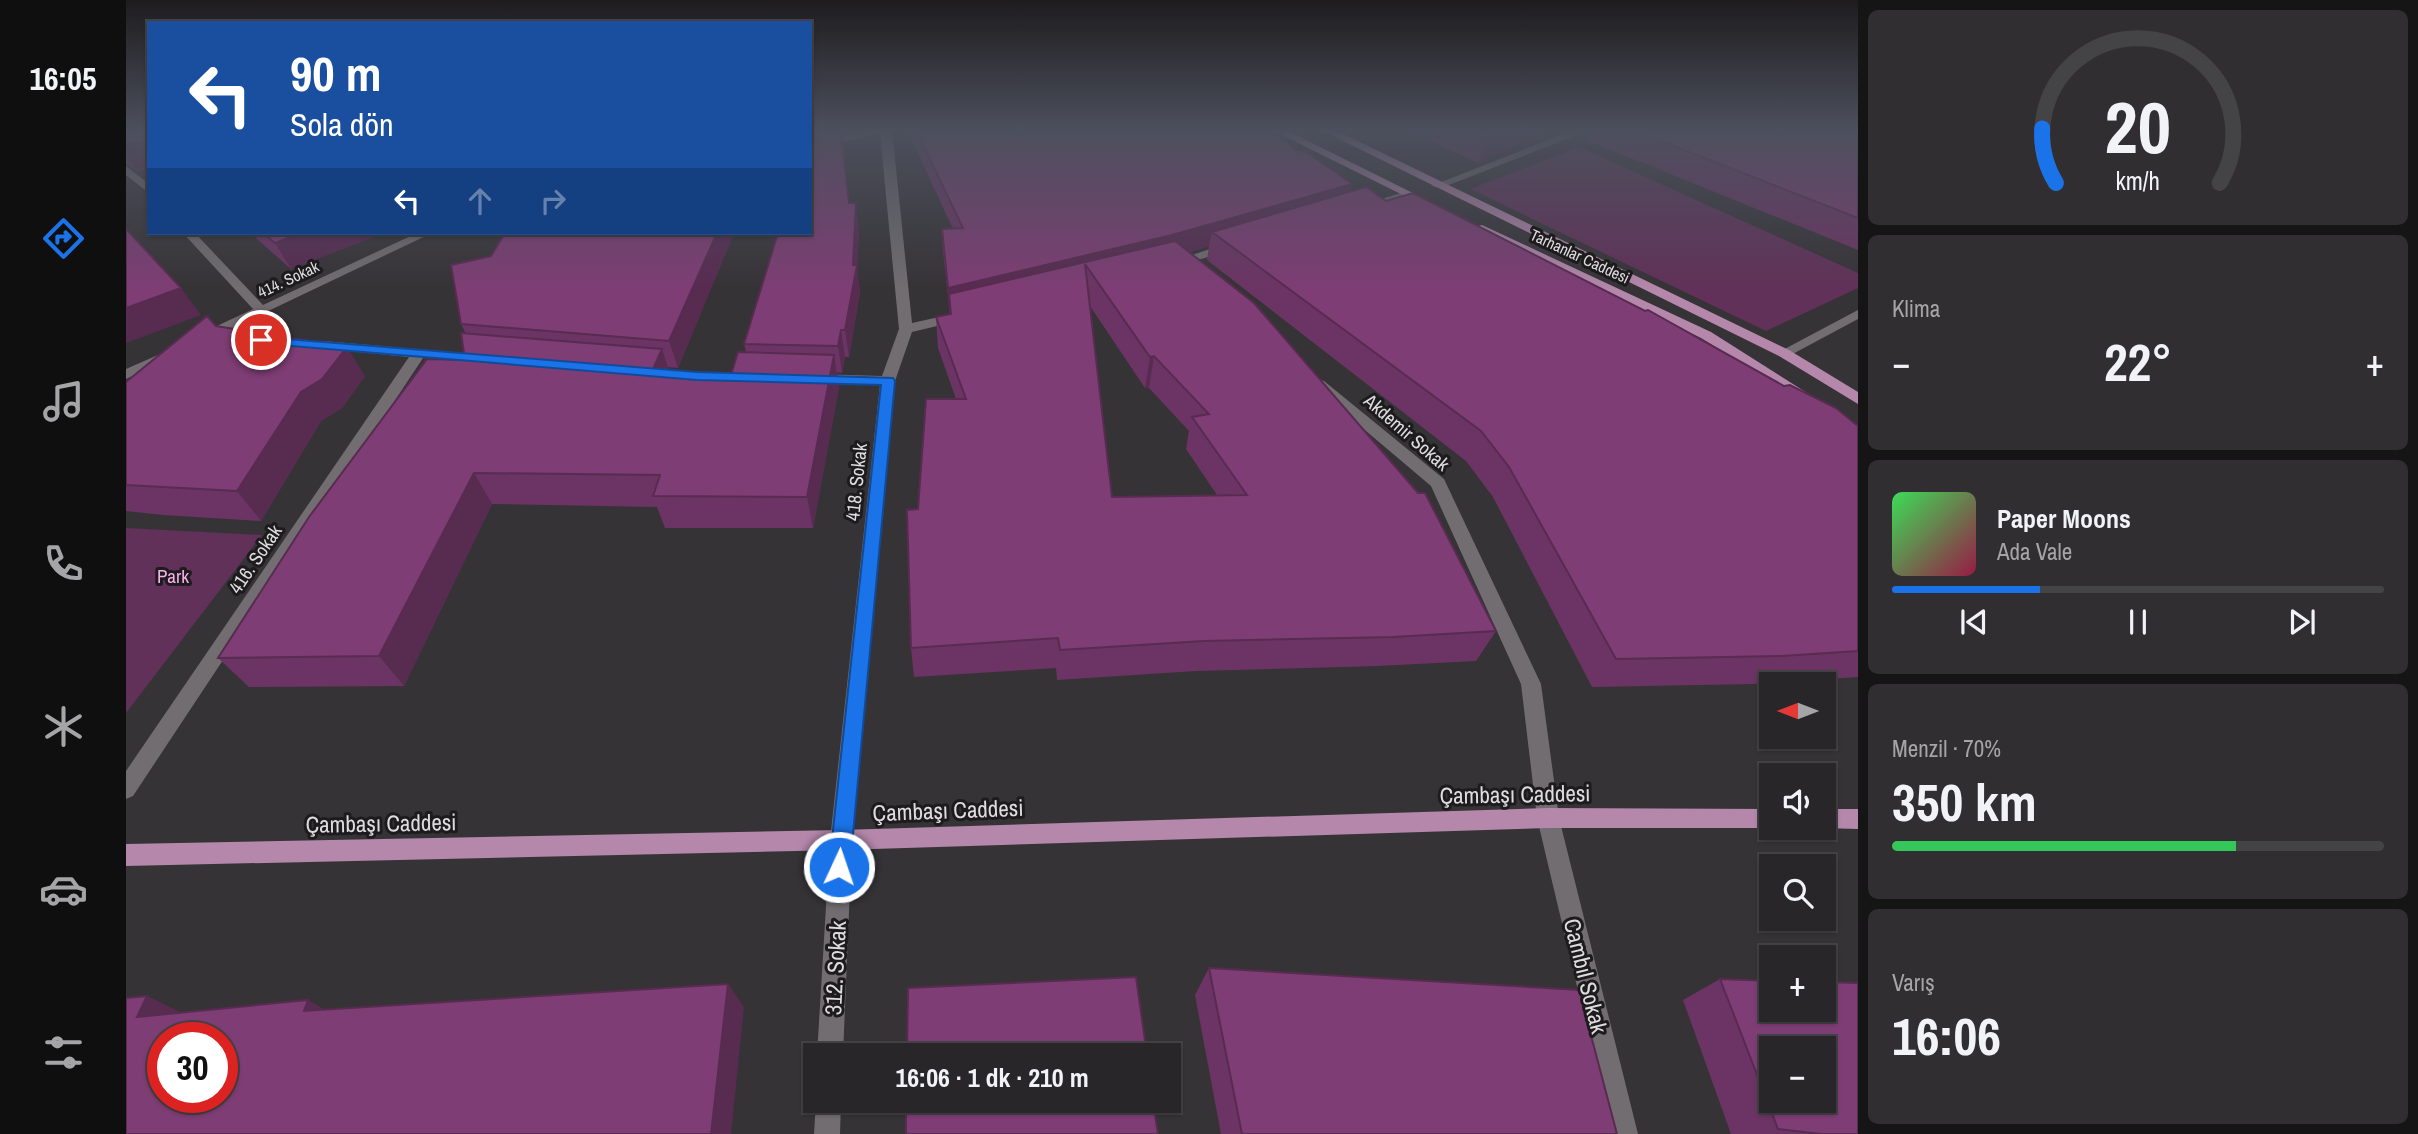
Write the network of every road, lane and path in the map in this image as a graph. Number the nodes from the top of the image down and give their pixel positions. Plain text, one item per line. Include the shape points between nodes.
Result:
1 (891, 183) edge
2 (1385, 183) edge
3 (1431, 183) edge
4 (1445, 183) edge
5 (1437, 186) junction
6 (1407, 194) junction
7 (1445, 211) edge
8 (1342, 213) edge
9 (1470, 223) edge
10 (191, 235) edge
11 (422, 235) edge
12 (1238, 244) edge
13 (1172, 268) edge
14 (262, 311) junction
15 (973, 313) edge
16 (1858, 314) edge
17 (906, 329) junction
18 (234, 338) edge
19 (196, 342) junction
20 (313, 345) edge
21 (419, 353) junction
22 (1784, 353) junction
23 (500, 360) edge
24 (634, 370) edge
25 (126, 375) edge
26 (724, 376) edge
27 (1311, 377) edge
28 (806, 379) edge
29 (888, 381) junction
30 (1858, 399) edge
31 (1823, 407) edge
32 (126, 789) edge
33 (1548, 818) junction
34 (1759, 819) edge
35 (1836, 819) edge
36 (1858, 819) edge
37 (841, 840) junction
38 (126, 855) edge
39 (831, 1043) edge
40 (828, 1113) edge
41 (827, 1134) edge
42 (1625, 1134) edge

1 - 17 street, 418. Sokak
2 - 6 main road
3 - 5 main road, Tarhanlar Caddesi
4 - 5 street
5 - 22 main road, Tarhanlar Caddesi
6 - 7 main road
6 - 8 street
9 - 31 main road, Tarhanlar Caddesi via 1706,335
10 - 14 street
11 - 14 street, 414. Sokak
12 - 13 street
14 - 19 street, 414. Sokak
15 - 17 street
16 - 22 street
17 - 29 street, 418. Sokak
18 - 19 street
19 - 25 street, 414. Sokak
20 - 21 street
21 - 23 street
21 - 32 street, 416. Sokak
22 - 30 main road, Tarhanlar Caddesi
24 - 26 street
27 - 33 street, Akdemir Sokak via 1438,483 1531,684
28 - 29 street
29 - 37 street, 418. Sokak
33 - 34 main road, Çambaşı Caddesi
33 - 37 main road, Çambaşı Caddesi
33 - 42 street, Cambıl Sokak
35 - 36 main road
37 - 38 main road, Çambaşı Caddesi
37 - 39 street, 312. Sokak
40 - 41 street

